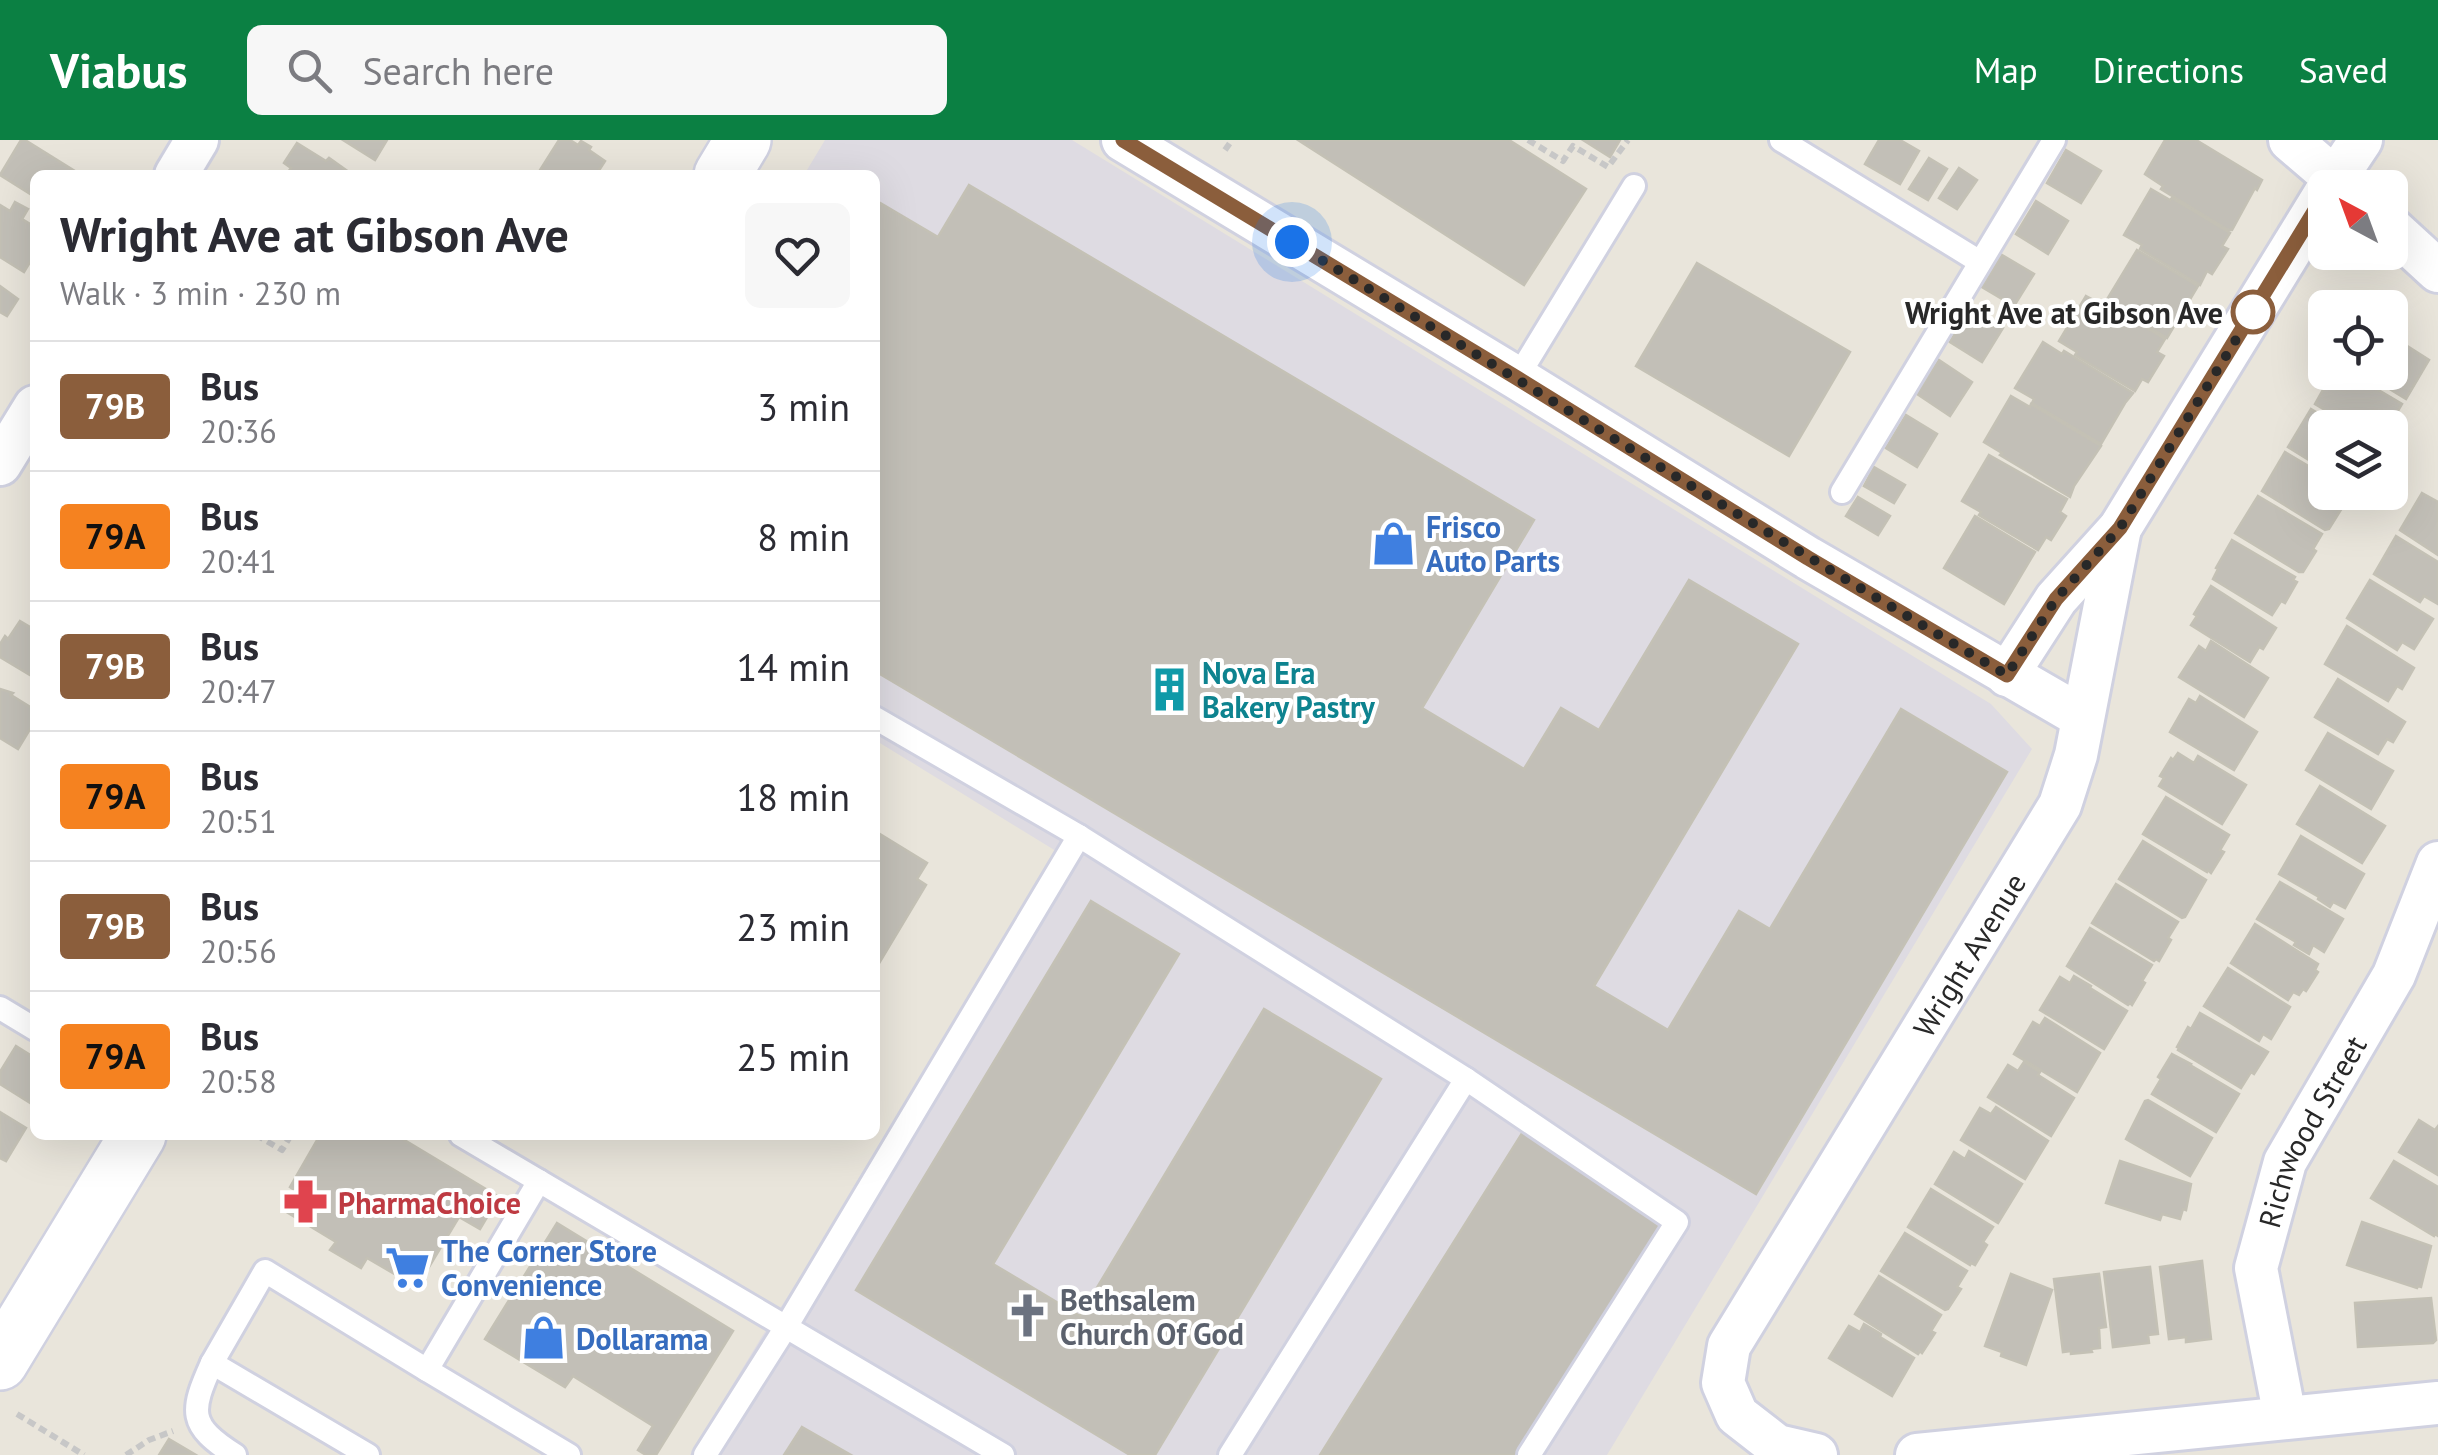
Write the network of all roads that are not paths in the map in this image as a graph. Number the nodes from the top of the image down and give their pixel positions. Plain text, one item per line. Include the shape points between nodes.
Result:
1 (197, 140) edge
2 (743, 140) edge
3 (1123, 140) edge
4 (1782, 140) edge
5 (2054, 140) edge
6 (2290, 140) edge
7 (2362, 140) edge
8 (179, 170) edge
9 (725, 170) edge
10 (2318, 170) edge
11 (2344, 170) edge
12 (1634, 186) dead end
13 (2308, 228) edge
14 (2408, 244) edge
15 (1980, 262) junction
16 (2438, 271) edge
17 (1517, 378) junction
18 (30, 414) edge
19 (0, 464) edge
20 (1842, 492) dead end
21 (2120, 528) junction
22 (2007, 675) junction
23 (2082, 717) junction
24 (880, 721) edge
25 (1079, 836) junction
26 (2438, 864) edge
27 (0, 1008) edge
28 (30, 1026) edge
29 (1466, 1079) junction
30 (135, 1140) edge
31 (469, 1140) edge
32 (539, 1181) junction
33 (786, 1327) junction
34 (0, 1362) edge
35 (212, 1363) junction
36 (427, 1370) junction
37 (2438, 1403) edge
38 (2285, 1417) junction
39 (235, 1455) edge
40 (368, 1455) edge
41 (569, 1455) edge
42 (705, 1455) edge
43 (1003, 1455) edge
44 (1230, 1455) edge
45 (1529, 1455) edge
46 (1816, 1455) edge
47 (1917, 1455) edge

1 - 8 street
2 - 9 main road
3 - 17 street
4 - 15 lane
5 - 15 lane
6 - 10 street
7 - 11 street, Wright Avenue
12 - 17 lane
13 - 21 street, Wright Avenue
14 - 16 street
15 - 20 lane
17 - 22 street
18 - 19 street
21 - 22 street, Wright Avenue via 2056,599
21 - 23 street, Wright Avenue
22 - 23 street
23 - 46 street, Wright Avenue via 2060,805 1729,1346 1723,1383 1737,1415 1778,1446
24 - 25 lane
25 - 29 lane
25 - 33 lane
26 - 38 street, Richwood Street via 2394,975 2286,1162 2256,1268
27 - 28 lane
29 - 44 lane
29 - 45 lane via 1677,1222
30 - 34 main road
31 - 32 lane
32 - 33 lane
32 - 36 lane
33 - 42 lane
33 - 43 lane
35 - 36 lane via 264,1271
35 - 39 lane via 197,1397 200,1426
35 - 40 lane
36 - 41 lane
37 - 38 street
38 - 47 street

